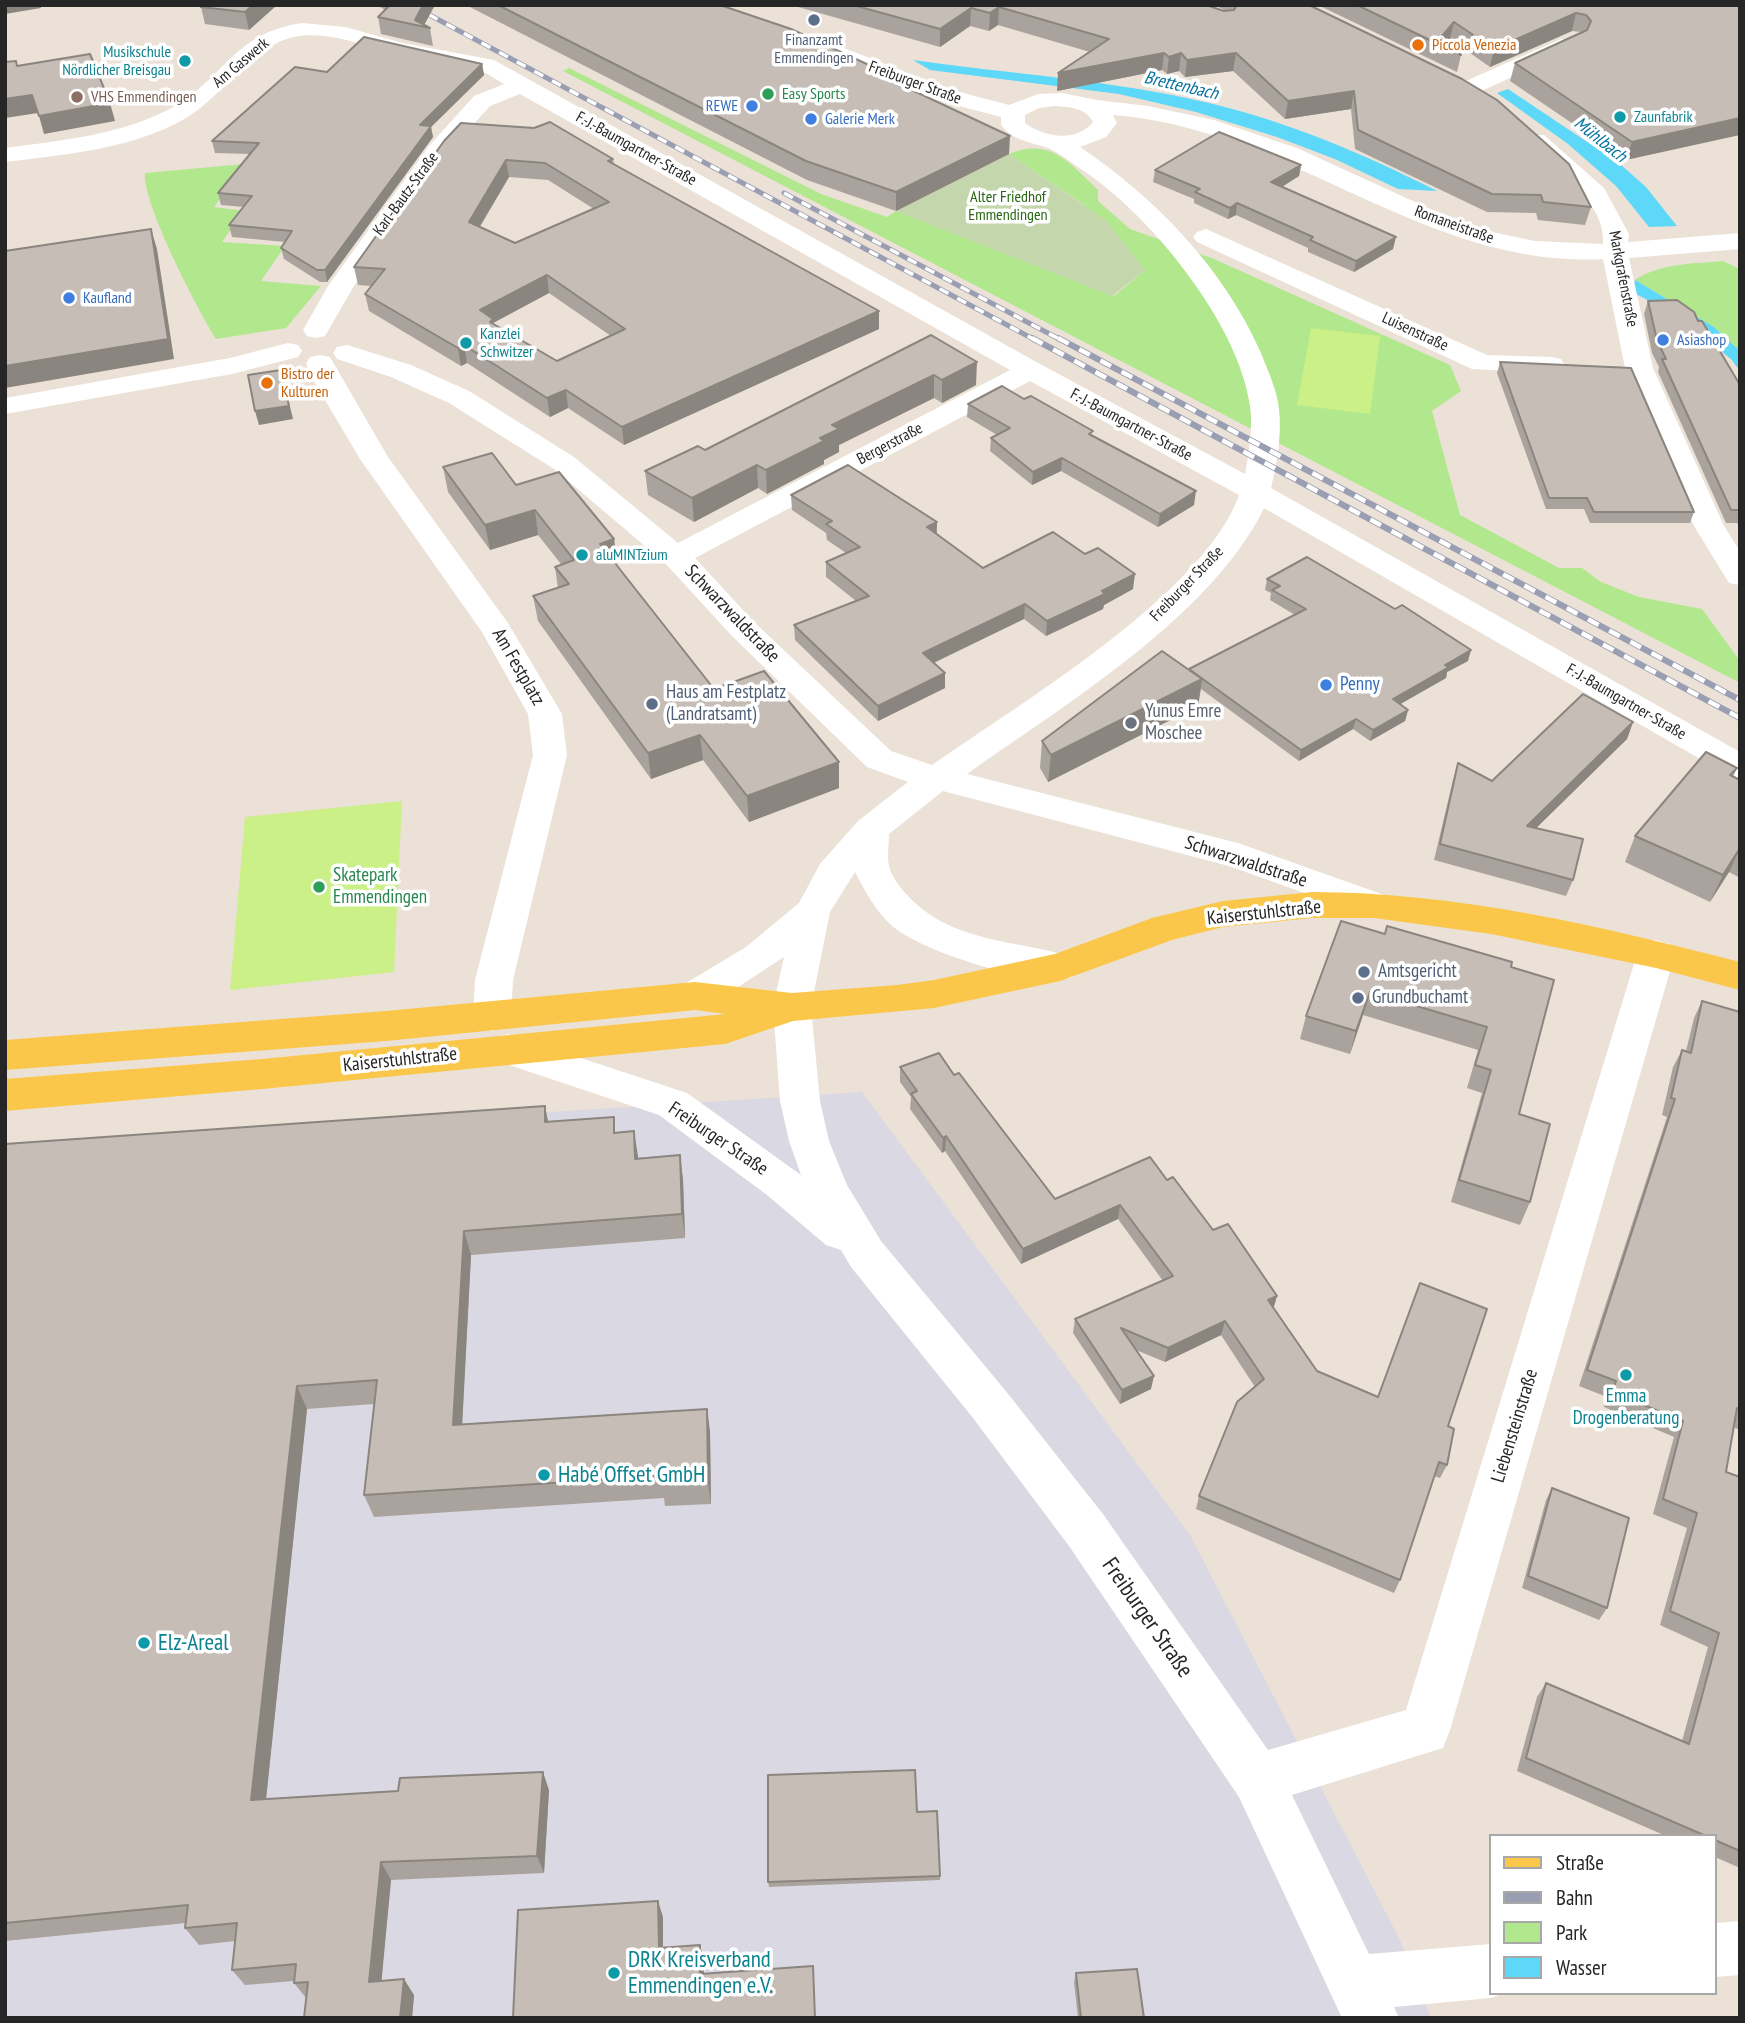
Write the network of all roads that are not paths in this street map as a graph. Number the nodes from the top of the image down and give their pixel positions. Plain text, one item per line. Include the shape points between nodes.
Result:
1 (1573, 40) edge
2 (804, 41) edge
3 (1443, 78) edge
4 (522, 85) junction
5 (1013, 113) junction
6 (1097, 122) junction
7 (1523, 129) edge
8 (1056, 142) junction
9 (5, 155) edge
10 (1108, 177) junction
11 (1206, 237) dead end
12 (1740, 241) edge
13 (1615, 253) junction
14 (318, 349) junction
15 (1573, 366) edge
16 (1030, 370) junction
17 (5, 406) edge
18 (676, 556) junction
19 (1740, 576) edge
20 (1740, 767) edge
21 (885, 818) junction
22 (1374, 905) junction
23 (812, 912) junction
24 (1656, 954) junction
25 (1060, 967) junction
26 (1740, 976) edge
27 (695, 996) junction
28 (792, 1007) junction
29 (500, 1032) junction
30 (5, 1055) edge
31 (5, 1095) edge
32 (866, 1254) junction
33 (1257, 1779) junction
34 (1740, 1948) edge
35 (1717, 1951) edge
36 (1490, 1971) edge
37 (1364, 2001) edge

1 - 3 street via 1483,88
2 - 5 street, Freiburger Straße via 944,94
4 - 9 street, Am Gaswerk via 470,60 402,49 331,30 298,30 264,40 186,109 141,129
4 - 14 street, Karl-Bautz-Straße via 482,101 437,151 341,286
4 - 16 street, F.-J.-Baumgartner-Straße
5 - 6 street via 1041,100 1070,100
5 - 8 street via 1013,125 1020,131
6 - 8 street
6 - 10 street, Freiburger Straße via 1097,161
6 - 13 street, Romaneistraße via 1184,121 1297,157 1472,235 1550,252
7 - 13 street, Markgrafenstraße via 1595,193 1616,234
8 - 10 street, Freiburger Straße
10 - 21 street, Freiburger Straße via 1147,212 1208,285 1233,322 1249,359 1265,407 1265,435 1248,510 1189,588 1130,641
11 - 15 street, Luisenstraße via 1482,363
12 - 13 street, Romaneistraße
13 - 19 street, Markgrafenstraße via 1635,339 1626,368
14 - 17 street
14 - 18 street, Schwarzwaldstraße via 401,371 459,397 564,463
14 - 29 street, Am Festplatz via 326,379 375,459 497,630 545,714 551,755 494,980
16 - 18 street, Bergerstraße
16 - 20 street, F.-J.-Baumgartner-Straße via 1296,514
18 - 22 street, Schwarzwaldstraße via 743,629 879,759 1237,856
21 - 23 street, Freiburger Straße via 833,873
21 - 25 street via 872,870 892,903 918,926 981,951
22 - 24 main road, Kaiserstuhlstraße via 1491,921
22 - 25 main road, Kaiserstuhlstraße via 1312,905 1223,914 1165,928
23 - 27 street, Freiburger Straße via 759,957
23 - 28 street, Freiburger Straße
24 - 26 main road, Kaiserstuhlstraße
24 - 33 street, Liebensteinstraße via 1424,1730
25 - 28 main road, Kaiserstuhlstraße via 934,994
27 - 28 main road, Kaiserstuhlstraße
27 - 29 main road, Kaiserstuhlstraße
28 - 29 main road, Kaiserstuhlstraße via 725,1029
28 - 32 street, Freiburger Straße via 800,1101 809,1141 828,1191
29 - 30 main road, Kaiserstuhlstraße
29 - 31 main road, Kaiserstuhlstraße via 262,1074
29 - 32 street, Freiburger Straße via 673,1104 782,1183
32 - 33 street, Freiburger Straße via 1086,1530
33 - 37 street, Freiburger Straße
34 - 35 street
36 - 37 street

